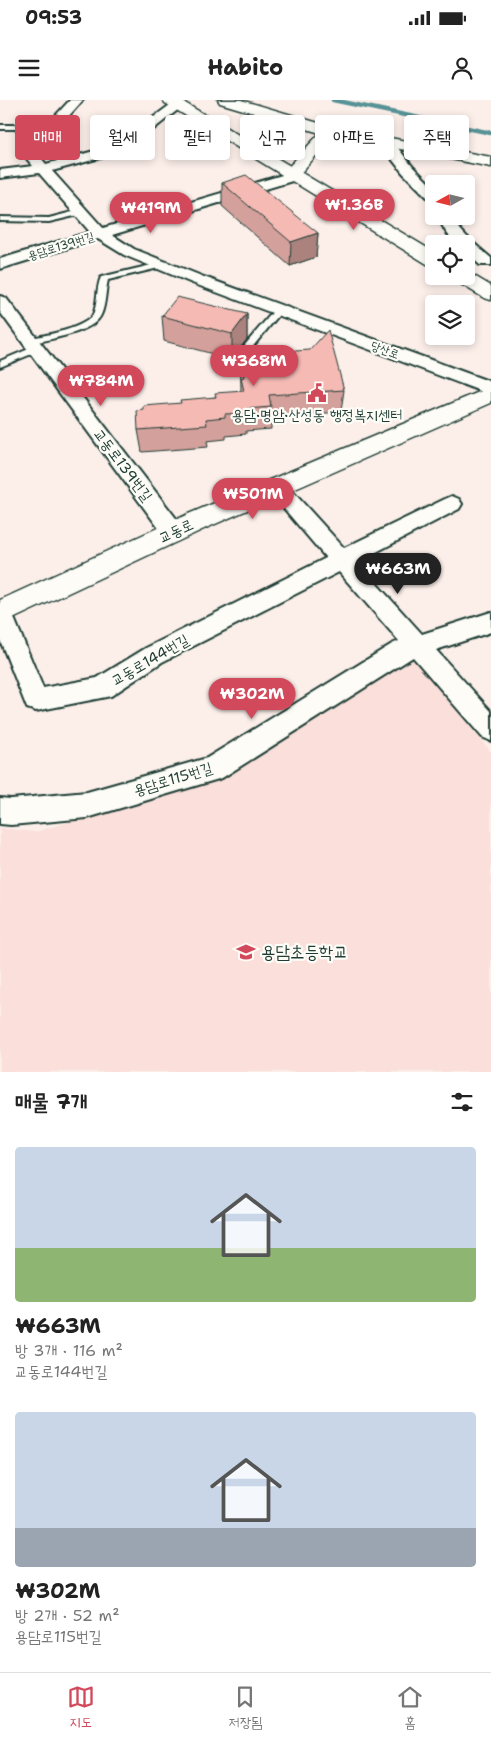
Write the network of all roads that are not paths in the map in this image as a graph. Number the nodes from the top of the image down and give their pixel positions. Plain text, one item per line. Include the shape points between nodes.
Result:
1 (77, 100) edge
2 (226, 100) edge
3 (174, 102) edge
4 (63, 115) edge
5 (0, 127) edge
6 (15, 127) edge
7 (315, 127) edge
8 (394, 143) edge
9 (315, 148) edge
10 (394, 152) edge
11 (35, 160) edge
12 (491, 162) edge
13 (43, 168) junction
14 (1, 174) edge
15 (292, 175) junction
16 (425, 187) edge
17 (80, 212) junction
18 (0, 218) edge
19 (449, 225) edge
20 (100, 234) junction
21 (457, 235) edge
22 (475, 250) edge
23 (425, 255) edge
24 (489, 260) edge
25 (0, 264) edge
26 (160, 265) junction
27 (475, 284) edge
28 (491, 294) edge
29 (0, 301) edge
30 (278, 310) junction
31 (33, 345) junction
32 (237, 360) dead end
33 (0, 364) edge
34 (491, 389) edge
35 (491, 394) edge
36 (276, 487) junction
37 (452, 504) dead end
38 (174, 532) junction
39 (342, 561) junction
40 (0, 613) edge
41 (491, 622) edge
42 (418, 646) junction
43 (491, 729) edge
44 (0, 812) edge

1 - 4 street, 당산로
2 - 7 street
3 - 13 street via 121,148
3 - 15 street
5 - 6 lane
8 - 12 street
9 - 15 street
10 - 16 street
11 - 13 street, 당산로
13 - 14 street
13 - 17 street, 당산로
15 - 20 street, 용담로139번길
15 - 23 street
17 - 18 lane via 48,220
17 - 20 street, 당산로
19 - 21 street
20 - 25 street, 용담로139번길
20 - 26 street, 당산로 via 129,252
22 - 24 street
26 - 30 street, 당산로
26 - 31 lane via 104,280 95,319
27 - 28 street
29 - 31 street, 교동로139번길
30 - 32 lane
30 - 34 street, 당산로
31 - 33 lane
31 - 38 street, 교동로139번길
35 - 36 street, 교동로
36 - 38 street, 교동로
36 - 39 street
37 - 39 street, 교동로144번길
38 - 40 street, 교동로
39 - 40 street, 교동로144번길 via 154,655 102,688 36,700
39 - 42 street
41 - 42 street, 용담로115번길
42 - 43 street
42 - 44 street, 용담로115번길 via 400,651 213,769 87,805

